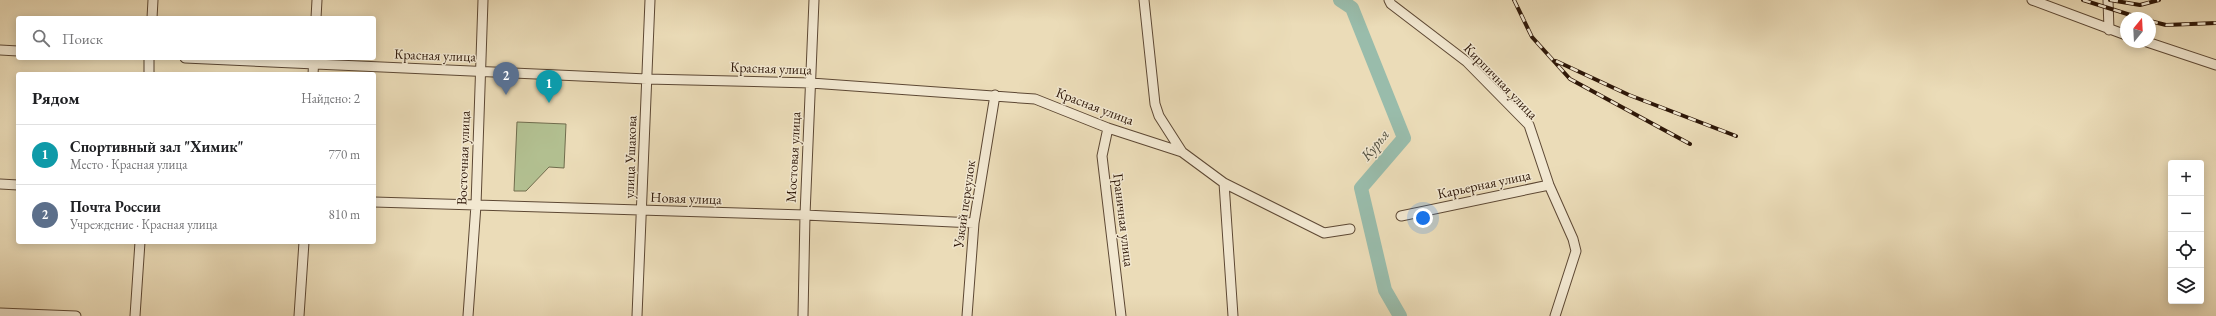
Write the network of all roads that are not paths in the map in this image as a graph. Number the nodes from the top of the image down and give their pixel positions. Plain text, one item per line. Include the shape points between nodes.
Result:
1 (153, 0) edge
2 (317, 0) edge
3 (483, 0) edge
4 (650, 0) edge
5 (814, 0) edge
6 (1144, 0) edge
7 (1389, 0) edge
8 (2032, 0) edge
9 (2108, 0) edge
10 (152, 16) edge
11 (316, 16) edge
12 (2109, 30) junction
13 (2120, 33) edge
14 (2156, 45) edge
15 (0, 50) edge
16 (16, 51) edge
17 (149, 60) edge
18 (271, 60) edge
19 (314, 61) edge
20 (2216, 65) edge
21 (479, 71) junction
22 (149, 72) edge
23 (313, 72) edge
24 (647, 79) junction
25 (811, 83) junction
26 (994, 96) junction
27 (1108, 128) junction
28 (1182, 152) junction
29 (1224, 183) junction
30 (0, 184) edge
31 (16, 185) edge
32 (1549, 185) junction
33 (376, 202) edge
34 (476, 205) junction
35 (642, 210) junction
36 (805, 215) junction
37 (1401, 216) dead end
38 (974, 223) junction
39 (1350, 229) dead end
40 (140, 244) edge
41 (304, 244) edge
42 (0, 312) edge
43 (76, 316) edge
44 (135, 316) edge
45 (299, 316) edge
46 (468, 316) edge
47 (637, 316) edge
48 (804, 316) edge
49 (967, 316) edge
50 (1121, 316) edge
51 (1233, 316) edge
52 (1555, 316) edge

1 - 10 street
2 - 11 street
3 - 21 street, Восточная улица
4 - 24 street, улица Ушакова
5 - 25 street, Мостовая улица
6 - 28 street via 1155,104 1159,116
7 - 32 street, Кирпичная улица via 1390,4 1467,62 1529,125
8 - 12 street
9 - 12 street
12 - 13 street
14 - 20 street
15 - 16 street
17 - 22 street
18 - 19 street, Красная улица
19 - 21 street, Красная улица
19 - 23 street
21 - 24 street, Красная улица
21 - 34 street, Восточная улица
24 - 25 street, Красная улица
24 - 35 street, улица Ушакова
25 - 26 street, Красная улица
25 - 36 street, Мостовая улица
26 - 27 street, Красная улица via 1048,102
26 - 38 street, Узкий переулок
27 - 28 street, Красная улица
27 - 50 street, Граничная улица via 1102,156
28 - 29 street, Красная улица
29 - 39 street, Красная улица via 1324,233
29 - 51 street
30 - 31 street
32 - 37 street, Карьерная улица
32 - 52 street, Кирпичная улица via 1576,251
33 - 34 street, Новая улица
34 - 35 street, Новая улица
34 - 46 street, Восточная улица
35 - 36 street, Новая улица
35 - 47 street, улица Ушакова
36 - 38 street, Новая улица
36 - 48 street, Мостовая улица
38 - 49 street, Узкий переулок
40 - 44 street
41 - 45 street
42 - 43 street

